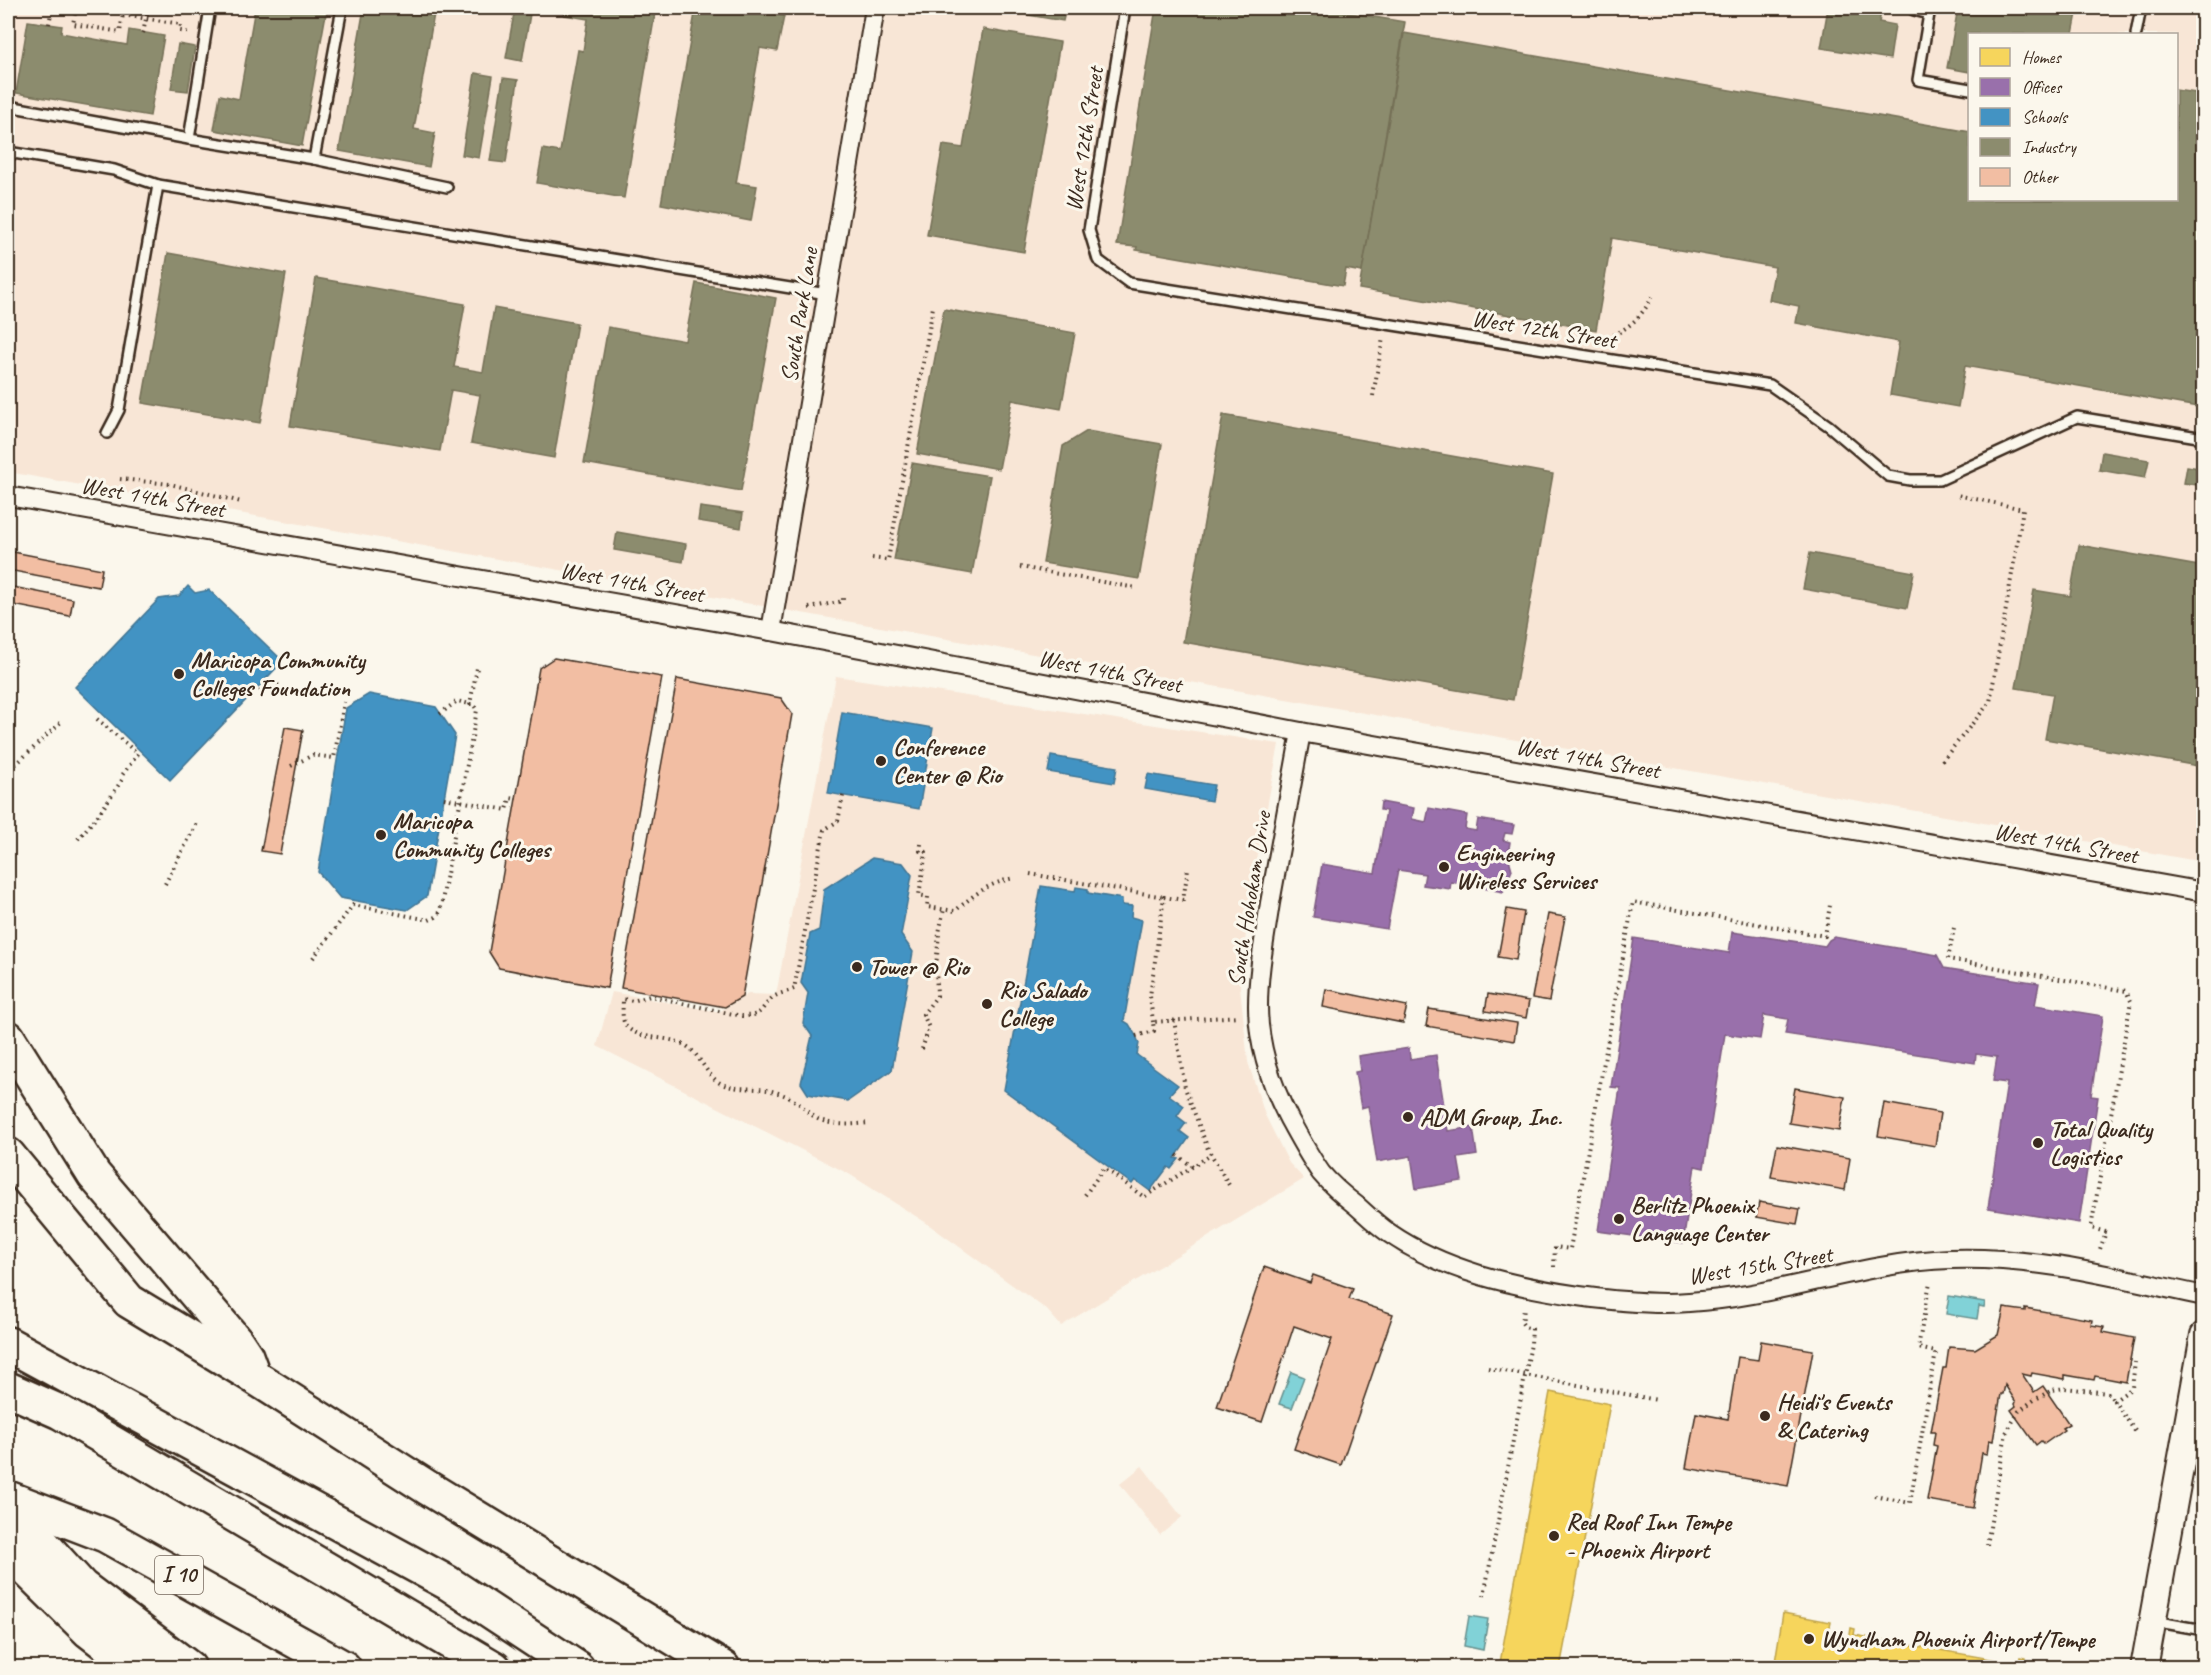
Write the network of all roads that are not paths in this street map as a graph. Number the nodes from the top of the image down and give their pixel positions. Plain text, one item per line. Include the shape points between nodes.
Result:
1 (210, 8) edge
2 (342, 8) edge
3 (875, 8) edge
4 (1125, 8) edge
5 (1914, 8) edge
6 (2141, 8) edge
7 (2136, 33) edge
8 (1968, 89) edge
9 (8, 106) edge
10 (189, 139) junction
11 (8, 152) edge
12 (314, 159) junction
13 (158, 185) junction
14 (447, 187) dead end
15 (827, 294) junction
16 (107, 433) dead end
17 (2204, 438) edge
18 (8, 496) edge
19 (771, 631) junction
20 (1301, 732) junction
21 (2204, 892) edge
22 (8, 1038) edge
23 (1300, 1139) joint
24 (8, 1155) edge
25 (2204, 1296) edge
26 (2204, 1335) edge
27 (8, 1344) edge
28 (253, 1376) junction
29 (8, 1389) edge
30 (8, 1498) edge
31 (8, 1506) edge
32 (8, 1551) edge
33 (2152, 1621) junction
34 (2204, 1630) edge
35 (138, 1668) edge
36 (189, 1668) edge
37 (344, 1668) edge
38 (494, 1668) edge
39 (577, 1668) edge
40 (723, 1668) edge
41 (2144, 1668) edge

1 - 10 lane
2 - 12 lane
3 - 15 street, South Park Lane
4 - 17 lane, West 12th Street via 1089,230 1098,260 1129,283 1770,385 1829,426 1888,476 1910,480 1940,480 2077,417
5 - 8 lane via 1929,14 1918,80
6 - 7 lane
9 - 10 lane
10 - 12 lane
11 - 13 lane via 114,170
12 - 14 lane
13 - 15 lane
13 - 16 lane via 119,410
15 - 19 street, South Park Lane
18 - 19 street, West 14th Street
19 - 20 street, West 14th Street
20 - 21 street, West 14th Street
20 - 23 street, South Hohokam Drive via 1260,963 1258,1008 1263,1053 1277,1095
22 - 28 highway via 94,1175 236,1341
23 - 25 street, West 15th Street via 1322,1174 1339,1192 1389,1233 1437,1259 1531,1288 1623,1302 1686,1303 1784,1289 1915,1261 1953,1259 2015,1260 2070,1267
24 - 28 highway via 129,1300
26 - 33 main road
27 - 39 highway via 448,1583
28 - 40 highway
29 - 38 highway via 60,1412
30 - 37 highway, I 10 via 105,1535
31 - 36 highway via 82,1587
32 - 35 highway via 89,1630
33 - 34 lane
33 - 41 main road

